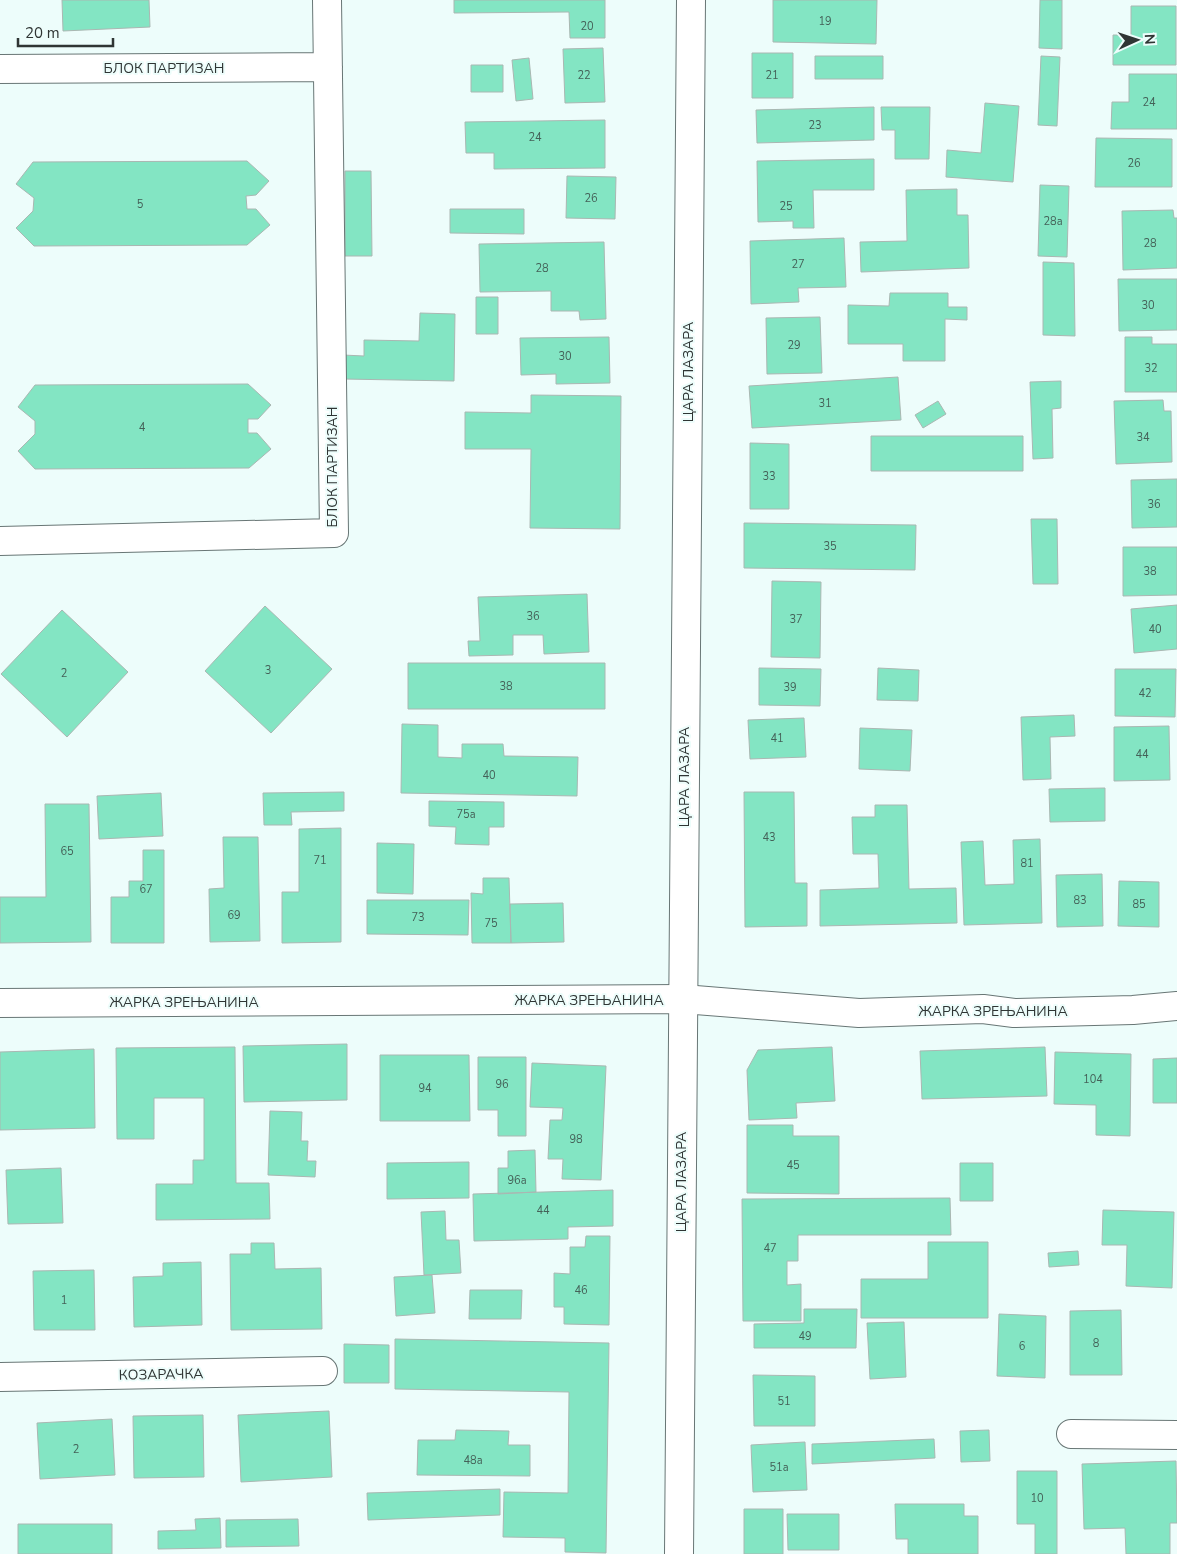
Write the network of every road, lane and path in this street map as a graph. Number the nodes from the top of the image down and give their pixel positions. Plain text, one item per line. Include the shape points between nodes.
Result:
1 (327, 0) edge
2 (691, 0) edge
3 (328, 67) junction
4 (0, 69) edge
5 (0, 541) edge
6 (682, 999) junction
7 (0, 1003) edge
8 (1177, 1006) edge
9 (323, 1371) dead end
10 (0, 1377) edge
11 (1071, 1434) dead end
12 (1177, 1435) edge
13 (679, 1554) edge

1 - 3 main road, БЛОК ПАРТИЗАН
2 - 6 main road, ЦАРА ЛАЗАРА
3 - 4 main road, БЛОК ПАРТИЗАН
3 - 5 main road, БЛОК ПАРТИЗАН via 334,533
6 - 7 main road, ЖАРКА ЗРЕЊАНИНА
6 - 8 main road, ЖАРКА ЗРЕЊАНИНА via 858,1013 983,1010 1014,1013
6 - 13 main road, ЦАРА ЛАЗАРА
9 - 10 main road, КОЗАРАЧКА
11 - 12 main road

